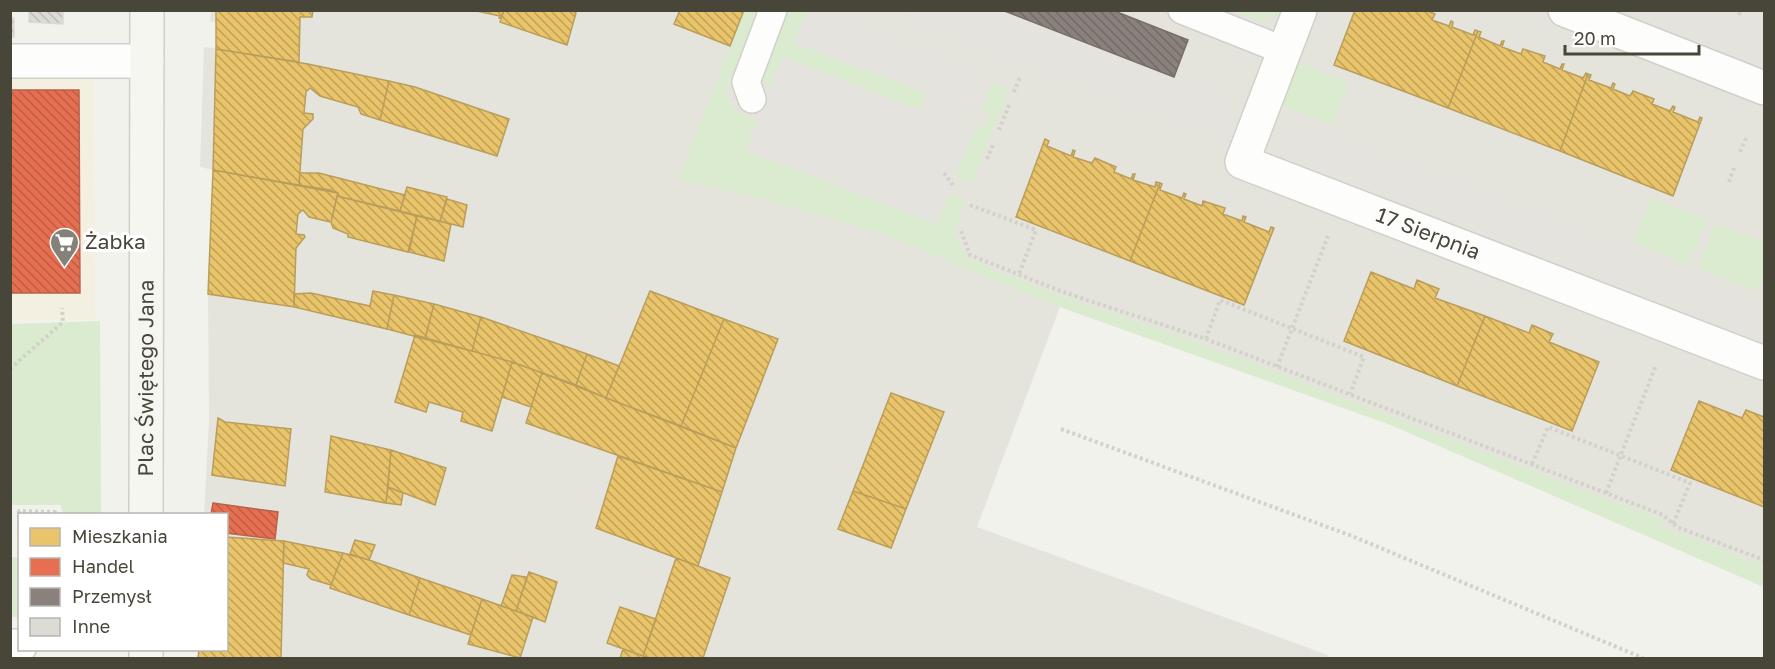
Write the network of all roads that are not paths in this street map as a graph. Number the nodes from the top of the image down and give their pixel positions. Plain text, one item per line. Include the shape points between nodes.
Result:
1 (147, 10) edge
2 (772, 10) edge
3 (1182, 10) edge
4 (1300, 10) edge
5 (1565, 10) edge
6 (1285, 51) junction
7 (10, 61) edge
8 (147, 61) junction
9 (1764, 88) edge
10 (752, 99) dead end
11 (1764, 363) edge
12 (146, 513) edge

1 - 8 street, Plac Świętego Jana
2 - 10 lane via 746,82
3 - 6 lane
4 - 6 street, 17 Sierpnia
5 - 9 street
6 - 11 street, 17 Sierpnia via 1242,162
7 - 8 street
8 - 12 street, Plac Świętego Jana

